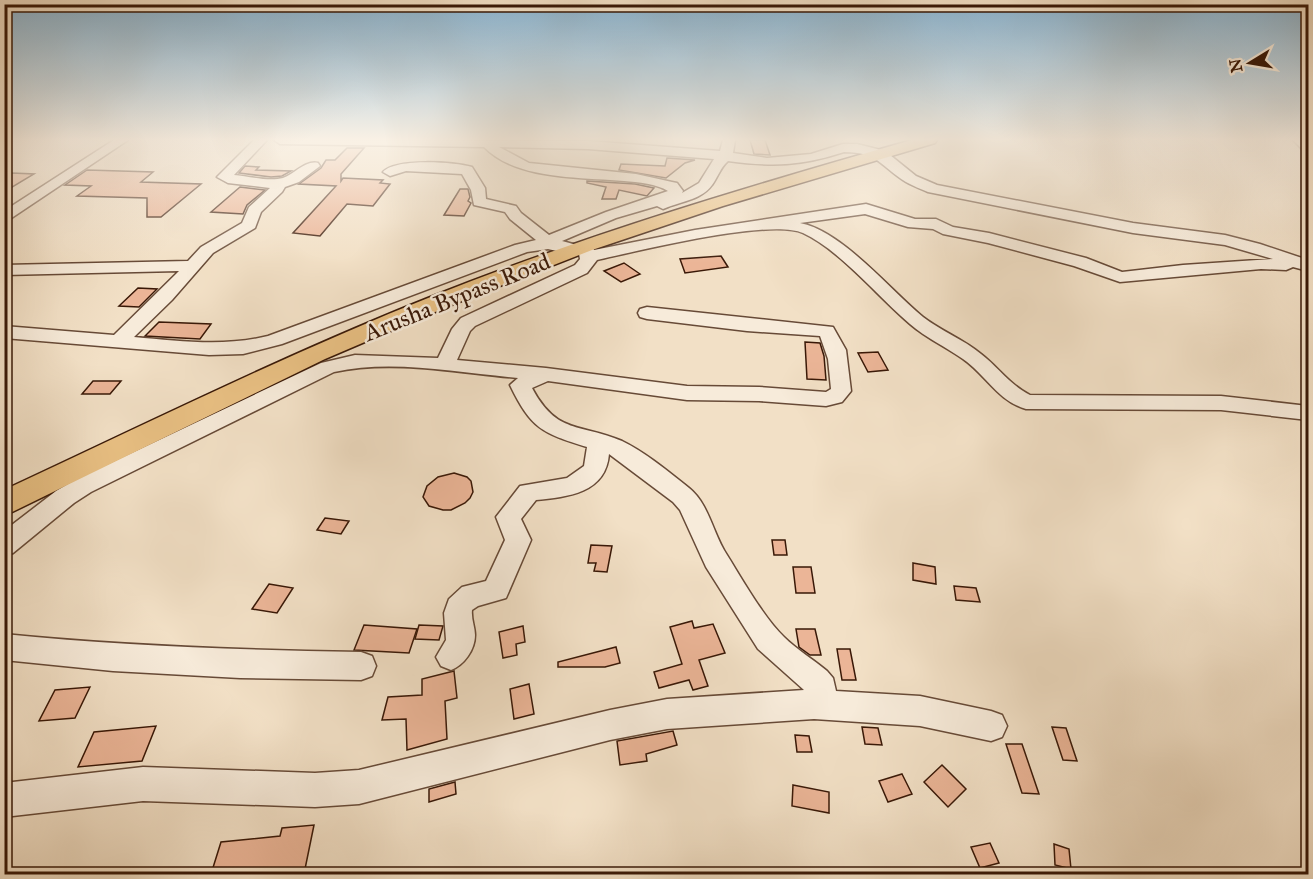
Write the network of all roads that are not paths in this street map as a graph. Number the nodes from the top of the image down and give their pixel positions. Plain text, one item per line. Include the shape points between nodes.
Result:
1 (60, 181) edge
2 (255, 181) edge
3 (288, 181) edge
4 (474, 181) edge
5 (650, 181) edge
6 (707, 181) edge
7 (788, 181) edge
8 (915, 181) edge
9 (278, 184) junction
10 (4, 218) edge
11 (786, 223) junction
12 (568, 247) junction
13 (1305, 265) edge
14 (192, 266) junction
15 (4, 270) edge
16 (647, 313) dead end
17 (4, 332) edge
18 (118, 342) junction
19 (445, 365) junction
20 (546, 374) junction
21 (1308, 413) edge
22 (599, 443) junction
23 (4, 504) edge
24 (4, 546) edge
25 (4, 647) edge
26 (451, 657) dead end
27 (361, 666) dead end
28 (814, 704) junction
29 (991, 726) dead end
30 (4, 800) edge

1 - 10 street
2 - 9 street
3 - 9 street
4 - 12 street via 479,202 512,209 514,215
5 - 12 street via 672,186 676,191 672,196 611,215
6 - 12 street via 700,190 580,231
7 - 12 main road, Arusha Bypass Road
8 - 13 street via 933,189 1133,228 1224,240
9 - 14 street via 254,210 249,225 207,250
11 - 12 street
11 - 13 street via 866,209 914,224 936,224 949,231 1080,262 1120,277 1261,264
11 - 21 street via 807,229 833,245 918,322 972,356 1009,393 1026,402 1221,403
12 - 18 street via 521,248 258,345 209,349
12 - 19 street via 587,264 468,322
12 - 23 main road, Arusha Bypass Road via 316,354
14 - 15 street
14 - 18 street
16 - 20 street via 826,331 832,337 841,391 826,399 687,393
17 - 18 street
19 - 20 street
19 - 24 street via 369,360 328,367 83,486
20 - 22 street via 520,385 532,408 560,431
22 - 26 street via 593,471 580,482 529,492 508,517 518,540 496,590 472,595 460,606 460,640
22 - 28 street via 627,454 690,505 715,559 768,640 822,688
25 - 27 street via 125,659
28 - 29 street via 920,711
28 - 30 street via 634,719 359,787 315,790 143,784

